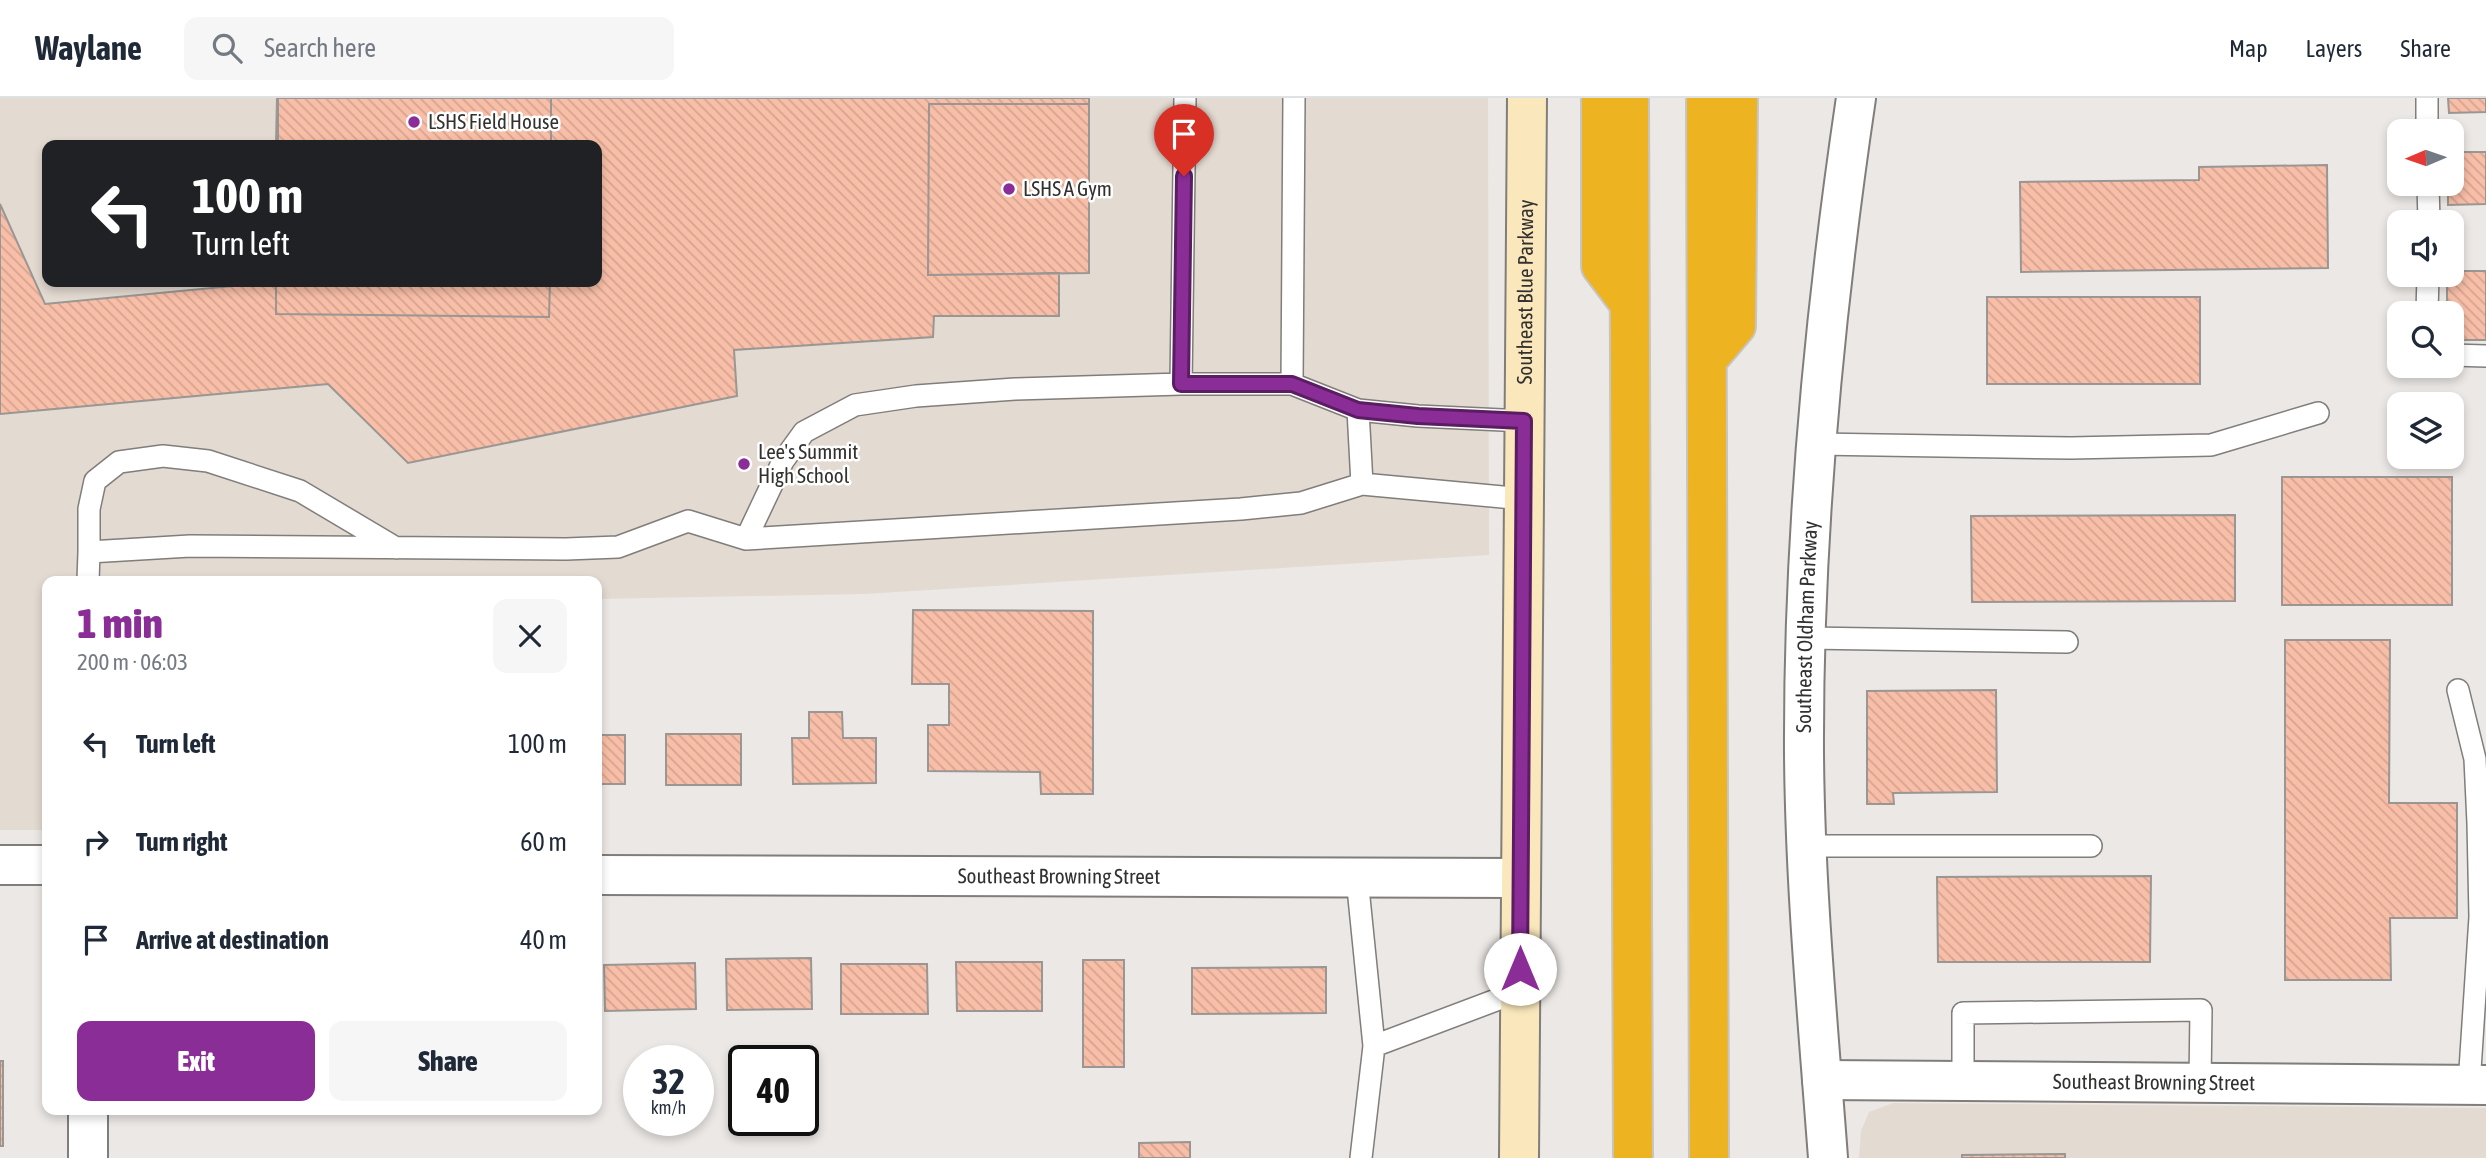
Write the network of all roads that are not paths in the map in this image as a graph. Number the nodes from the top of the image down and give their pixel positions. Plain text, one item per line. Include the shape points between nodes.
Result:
1 (1185, 98) edge
2 (1294, 98) edge
3 (1527, 98) edge
4 (1601, 98) edge
5 (1629, 98) edge
6 (1706, 98) edge
7 (1738, 98) edge
8 (1856, 98) edge
9 (2427, 98) edge
10 (2427, 119) edge
11 (1629, 303) junction
12 (2464, 355) edge
13 (2486, 356) edge
14 (1708, 359) junction
15 (1181, 384) junction
16 (1292, 384) junction
17 (1358, 410) junction
18 (2318, 412) dead end
19 (1524, 421) junction
20 (1817, 444) junction
21 (1362, 484) junction
22 (1524, 499) junction
23 (746, 539) junction
24 (398, 549) junction
25 (89, 552) junction
26 (89, 576) edge
27 (1807, 638) junction
28 (2067, 642) dead end
29 (2458, 690) dead end
30 (1807, 846) junction
31 (2091, 846) dead end
32 (0, 865) edge
33 (42, 865) edge
34 (602, 875) edge
35 (1357, 878) junction
36 (1521, 878) junction
37 (1520, 991) junction
38 (1374, 1046) junction
39 (1822, 1080) junction
40 (1964, 1081) junction
41 (2200, 1083) junction
42 (2478, 1085) edge
43 (88, 1115) edge
44 (88, 1158) edge
45 (1361, 1158) edge
46 (1520, 1158) edge
47 (1633, 1158) edge
48 (1709, 1158) edge
49 (1828, 1158) edge

1 - 15 lane
2 - 16 lane
3 - 19 street, Southeast Blue Parkway
4 - 11 highway via 1601,266
5 - 11 highway
6 - 14 highway
7 - 14 highway via 1736,326
8 - 20 street, Southeast Oldham Parkway via 1826,322
9 - 10 lane
11 - 47 highway
12 - 13 lane
14 - 48 highway
15 - 16 lane
15 - 23 lane via 1015,389 855,405 804,432 783,461
16 - 17 lane
17 - 19 lane
17 - 21 lane
18 - 20 lane via 2211,445
19 - 22 street, Southeast Blue Parkway
20 - 27 street, Southeast Oldham Parkway
21 - 22 lane
21 - 23 lane via 1301,503 1241,509
22 - 36 street, Southeast Blue Parkway
23 - 24 lane via 688,521 618,547
24 - 25 lane via 190,546
24 - 25 lane via 300,491 208,461 163,456 119,461 95,481 89,509
25 - 26 lane
27 - 28 lane
27 - 30 street, Southeast Oldham Parkway
29 - 42 lane via 2475,759 2480,917
30 - 31 lane
30 - 39 street, Southeast Oldham Parkway
32 - 33 street
34 - 35 street, Southeast Browning Street
35 - 36 street, Southeast Browning Street
35 - 38 lane
36 - 37 street, Southeast Blue Parkway
37 - 38 lane
37 - 46 street, Southeast Blue Parkway
38 - 45 lane
39 - 40 street, Southeast Browning Street
39 - 49 street, Southeast Oldham Parkway
40 - 41 street, Southeast Browning Street
40 - 41 lane via 1963,1013 2201,1010
41 - 42 street, Southeast Browning Street
43 - 44 street

